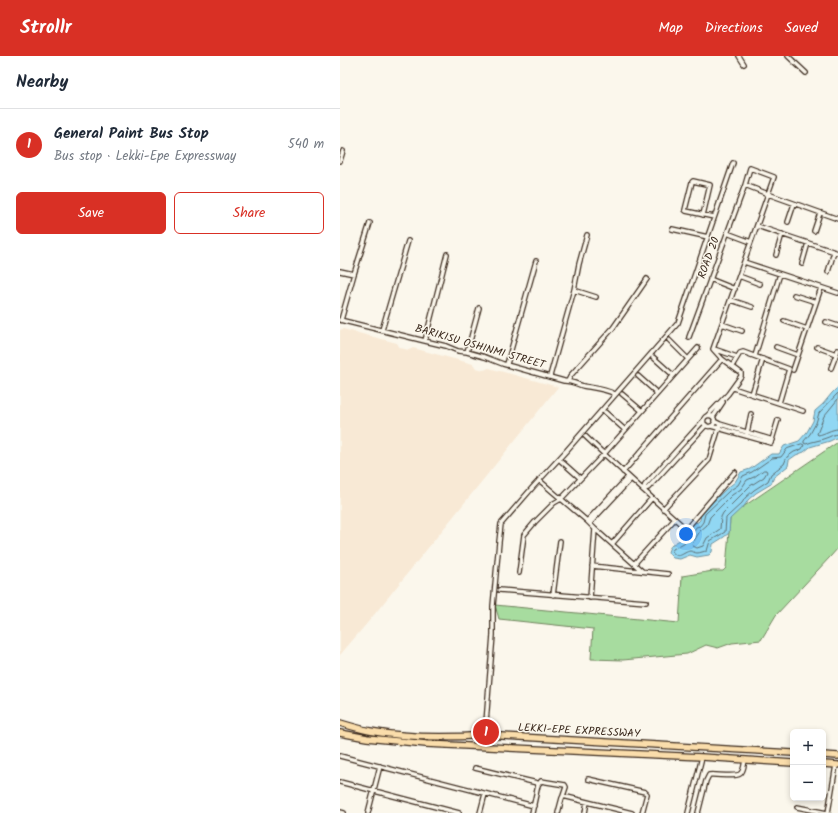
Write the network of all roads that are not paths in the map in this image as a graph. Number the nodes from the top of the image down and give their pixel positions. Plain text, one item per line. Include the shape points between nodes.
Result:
1 (740, 56) edge
2 (788, 56) edge
3 (744, 64) dead end
4 (806, 73) dead end
5 (343, 151) dead end
6 (340, 161) edge
7 (733, 163) dead end
8 (745, 185) junction
9 (768, 194) junction
10 (794, 204) junction
11 (820, 212) junction
12 (703, 215) junction
13 (714, 218) junction
14 (838, 219) edge
15 (788, 222) dead end
16 (370, 223) dead end
17 (757, 226) junction
18 (672, 229) dead end
19 (814, 231) dead end
20 (727, 232) junction
21 (782, 234) junction
22 (587, 235) dead end
23 (708, 237) junction
24 (408, 241) dead end
25 (751, 242) junction
26 (808, 243) junction
27 (836, 253) edge
28 (447, 254) dead end
29 (776, 255) dead end
30 (536, 261) dead end
31 (744, 262) junction
32 (802, 264) dead end
33 (340, 271) edge
34 (828, 272) dead end
35 (354, 274) junction
36 (780, 274) junction
37 (739, 276) junction
38 (647, 279) dead end
39 (710, 279) junction
40 (760, 284) dead end
41 (821, 288) junction
42 (735, 289) junction
43 (574, 290) junction
44 (838, 293) edge
45 (794, 295) dead end
46 (596, 297) dead end
47 (731, 300) junction
48 (816, 302) junction
49 (752, 307) dead end
50 (479, 308) dead end
51 (341, 320) edge
52 (784, 321) dead end
53 (826, 322) dead end
54 (722, 324) junction
55 (838, 326) edge
56 (807, 329) junction
57 (382, 330) junction
58 (742, 330) dead end
59 (689, 337) dead end
60 (669, 340) dead end
61 (425, 341) junction
62 (776, 347) dead end
63 (816, 347) dead end
64 (698, 348) dead end
65 (713, 349) junction
66 (467, 352) junction
67 (837, 352) edge
68 (798, 355) junction
69 (755, 356) junction
70 (654, 357) dead end
71 (738, 357) junction
72 (688, 358) junction
73 (722, 359) junction
74 (763, 359) junction
75 (507, 364) junction
76 (732, 366) junction
77 (831, 368) dead end
78 (793, 370) dead end
79 (673, 375) junction
80 (550, 376) junction
81 (638, 376) dead end
82 (568, 381) junction
83 (733, 388) junction
84 (657, 393) junction
85 (615, 394) junction
86 (622, 394) dead end
87 (728, 394) junction
88 (752, 394) junction
89 (779, 403) junction
90 (642, 411) junction
91 (803, 411) dead end
92 (605, 412) dead end
93 (751, 414) dead end
94 (708, 416) junction
95 (714, 419) junction
96 (778, 420) dead end
97 (703, 421) junction
98 (706, 425) junction
99 (711, 426) junction
100 (719, 426) junction
101 (625, 430) junction
102 (746, 434) junction
103 (585, 436) dead end
104 (604, 454) junction
105 (562, 461) dead end
106 (623, 472) junction
107 (735, 472) dead end
108 (580, 478) junction
109 (629, 478) junction
110 (539, 480) junction
111 (643, 490) junction
112 (652, 498) junction
113 (561, 499) junction
114 (663, 509) junction
115 (674, 520) junction
116 (588, 522) junction
117 (595, 529) junction
118 (560, 541) dead end
119 (612, 544) junction
120 (634, 564) junction
121 (592, 566) junction
122 (642, 571) junction
123 (519, 573) dead end
124 (668, 574) dead end
125 (499, 590) dead end
126 (553, 595) junction
127 (590, 598) junction
128 (646, 602) dead end
129 (340, 723) edge
130 (340, 733) edge
131 (485, 735) junction
132 (790, 753) edge
133 (826, 755) edge
134 (340, 756) edge
135 (838, 756) edge
136 (702, 757) junction
137 (745, 760) junction
138 (790, 763) edge
139 (826, 764) edge
140 (837, 765) edge
141 (380, 766) junction
142 (475, 768) dead end
143 (588, 779) dead end
144 (340, 782) edge
145 (538, 785) junction
146 (374, 791) junction
147 (485, 794) junction
148 (563, 796) junction
149 (587, 802) junction
150 (534, 806) junction
151 (797, 807) dead end
152 (612, 808) junction
153 (444, 811) edge
154 (340, 812) edge
155 (344, 813) edge
156 (368, 813) edge
157 (459, 813) edge
158 (480, 813) edge
159 (532, 813) edge
160 (558, 813) edge
161 (585, 813) edge
162 (611, 813) edge
163 (632, 813) edge
164 (642, 813) edge
165 (688, 813) edge
166 (698, 813) edge
167 (828, 813) edge

1 - 3 street
2 - 4 street
5 - 6 street
7 - 13 street
8 - 9 street
8 - 9 street, ROAD 20 via 750,168 774,177
8 - 20 street, ROAD 20
9 - 10 street
9 - 17 street
10 - 11 street
10 - 15 street
11 - 14 street
11 - 19 street
12 - 12 street via 710,184 693,181 685,210
12 - 13 street
13 - 23 street
16 - 35 street
17 - 21 street
17 - 25 street
18 - 23 street
20 - 25 street
20 - 39 street, ROAD 20
21 - 26 street
21 - 29 street
22 - 43 street
23 - 85 street via 678,323
24 - 57 street
25 - 31 street
26 - 27 street
26 - 32 street
27 - 34 street
28 - 61 street
30 - 75 street
31 - 36 street
31 - 37 street
33 - 35 street
35 - 51 street
36 - 41 street
36 - 69 street
37 - 40 street
37 - 42 street
38 - 82 street via 613,328
39 - 42 street
39 - 59 street, ROAD 20
41 - 44 street
41 - 48 street
42 - 47 street
43 - 46 street
43 - 80 street
45 - 48 street
47 - 49 street
47 - 54 street
48 - 56 street
50 - 66 street
51 - 57 street, BARIKISU OSHINMI STREET
52 - 56 street
53 - 55 street
54 - 58 street
54 - 65 street
56 - 68 street
57 - 61 street, BARIKISU OSHINMI STREET
60 - 72 street
61 - 66 street, BARIKISU OSHINMI STREET
62 - 68 street
63 - 67 street
64 - 72 street
65 - 71 street
65 - 73 street
66 - 75 street, BARIKISU OSHINMI STREET
67 - 77 street
68 - 78 street
69 - 71 street via 741,352
69 - 74 street
70 - 79 street
71 - 76 street
72 - 79 street
73 - 76 street
73 - 106 street
74 - 88 street
74 - 89 street via 789,368
75 - 80 street, BARIKISU OSHINMI STREET
76 - 83 street via 741,374
79 - 84 street
80 - 82 street, BARIKISU OSHINMI STREET
81 - 84 street
82 - 85 street, BARIKISU OSHINMI STREET
83 - 87 street
83 - 88 street
84 - 90 street
85 - 110 street
86 - 90 street
87 - 94 street
87 - 95 street
88 - 89 street
89 - 91 street
90 - 101 street
92 - 101 street
93 - 102 street
94 - 95 street
94 - 97 street
95 - 99 street
95 - 100 street
96 - 102 street via 772,441
97 - 98 street
97 - 111 street
98 - 99 street
98 - 111 street via 648,488
99 - 100 street
100 - 102 street
100 - 114 street via 709,460
101 - 104 street
103 - 104 street
104 - 106 street
104 - 108 street
105 - 108 street
106 - 109 street
107 - 115 street via 687,528
108 - 113 street
109 - 111 street
109 - 116 street
110 - 113 street
110 - 131 street via 501,526
111 - 112 street
112 - 114 street
112 - 119 street
113 - 116 street
113 - 123 street via 554,503 524,535
114 - 115 street
115 - 120 street
116 - 117 street
117 - 119 street
117 - 121 street
118 - 126 street
119 - 120 street
120 - 122 street
121 - 122 street
121 - 127 street
122 - 124 street
125 - 126 street
126 - 127 street
127 - 128 street
129 - 131 highway, LEKKI-EPE EXPRESSWAY via 370,731 426,737
130 - 136 highway, LEKKI-EPE EXPRESSWAY via 426,744
131 - 132 highway, LEKKI-EPE EXPRESSWAY
133 - 135 highway
134 - 141 street
136 - 137 highway, LEKKI-EPE EXPRESSWAY
136 - 165 street
137 - 138 highway, LEKKI-EPE EXPRESSWAY
137 - 166 street via 739,775 709,775
139 - 140 highway
140 - 167 street
141 - 146 street
141 - 147 street
142 - 145 street
143 - 164 street via 645,792 647,794
144 - 146 street
145 - 148 street via 541,781 565,786
145 - 150 street
146 - 153 street
146 - 156 street
147 - 150 street
147 - 158 street
148 - 149 street
148 - 160 street
149 - 152 street
149 - 161 street
150 - 159 street
151 - 167 street
152 - 162 street
152 - 163 street
153 - 157 street
154 - 155 street

